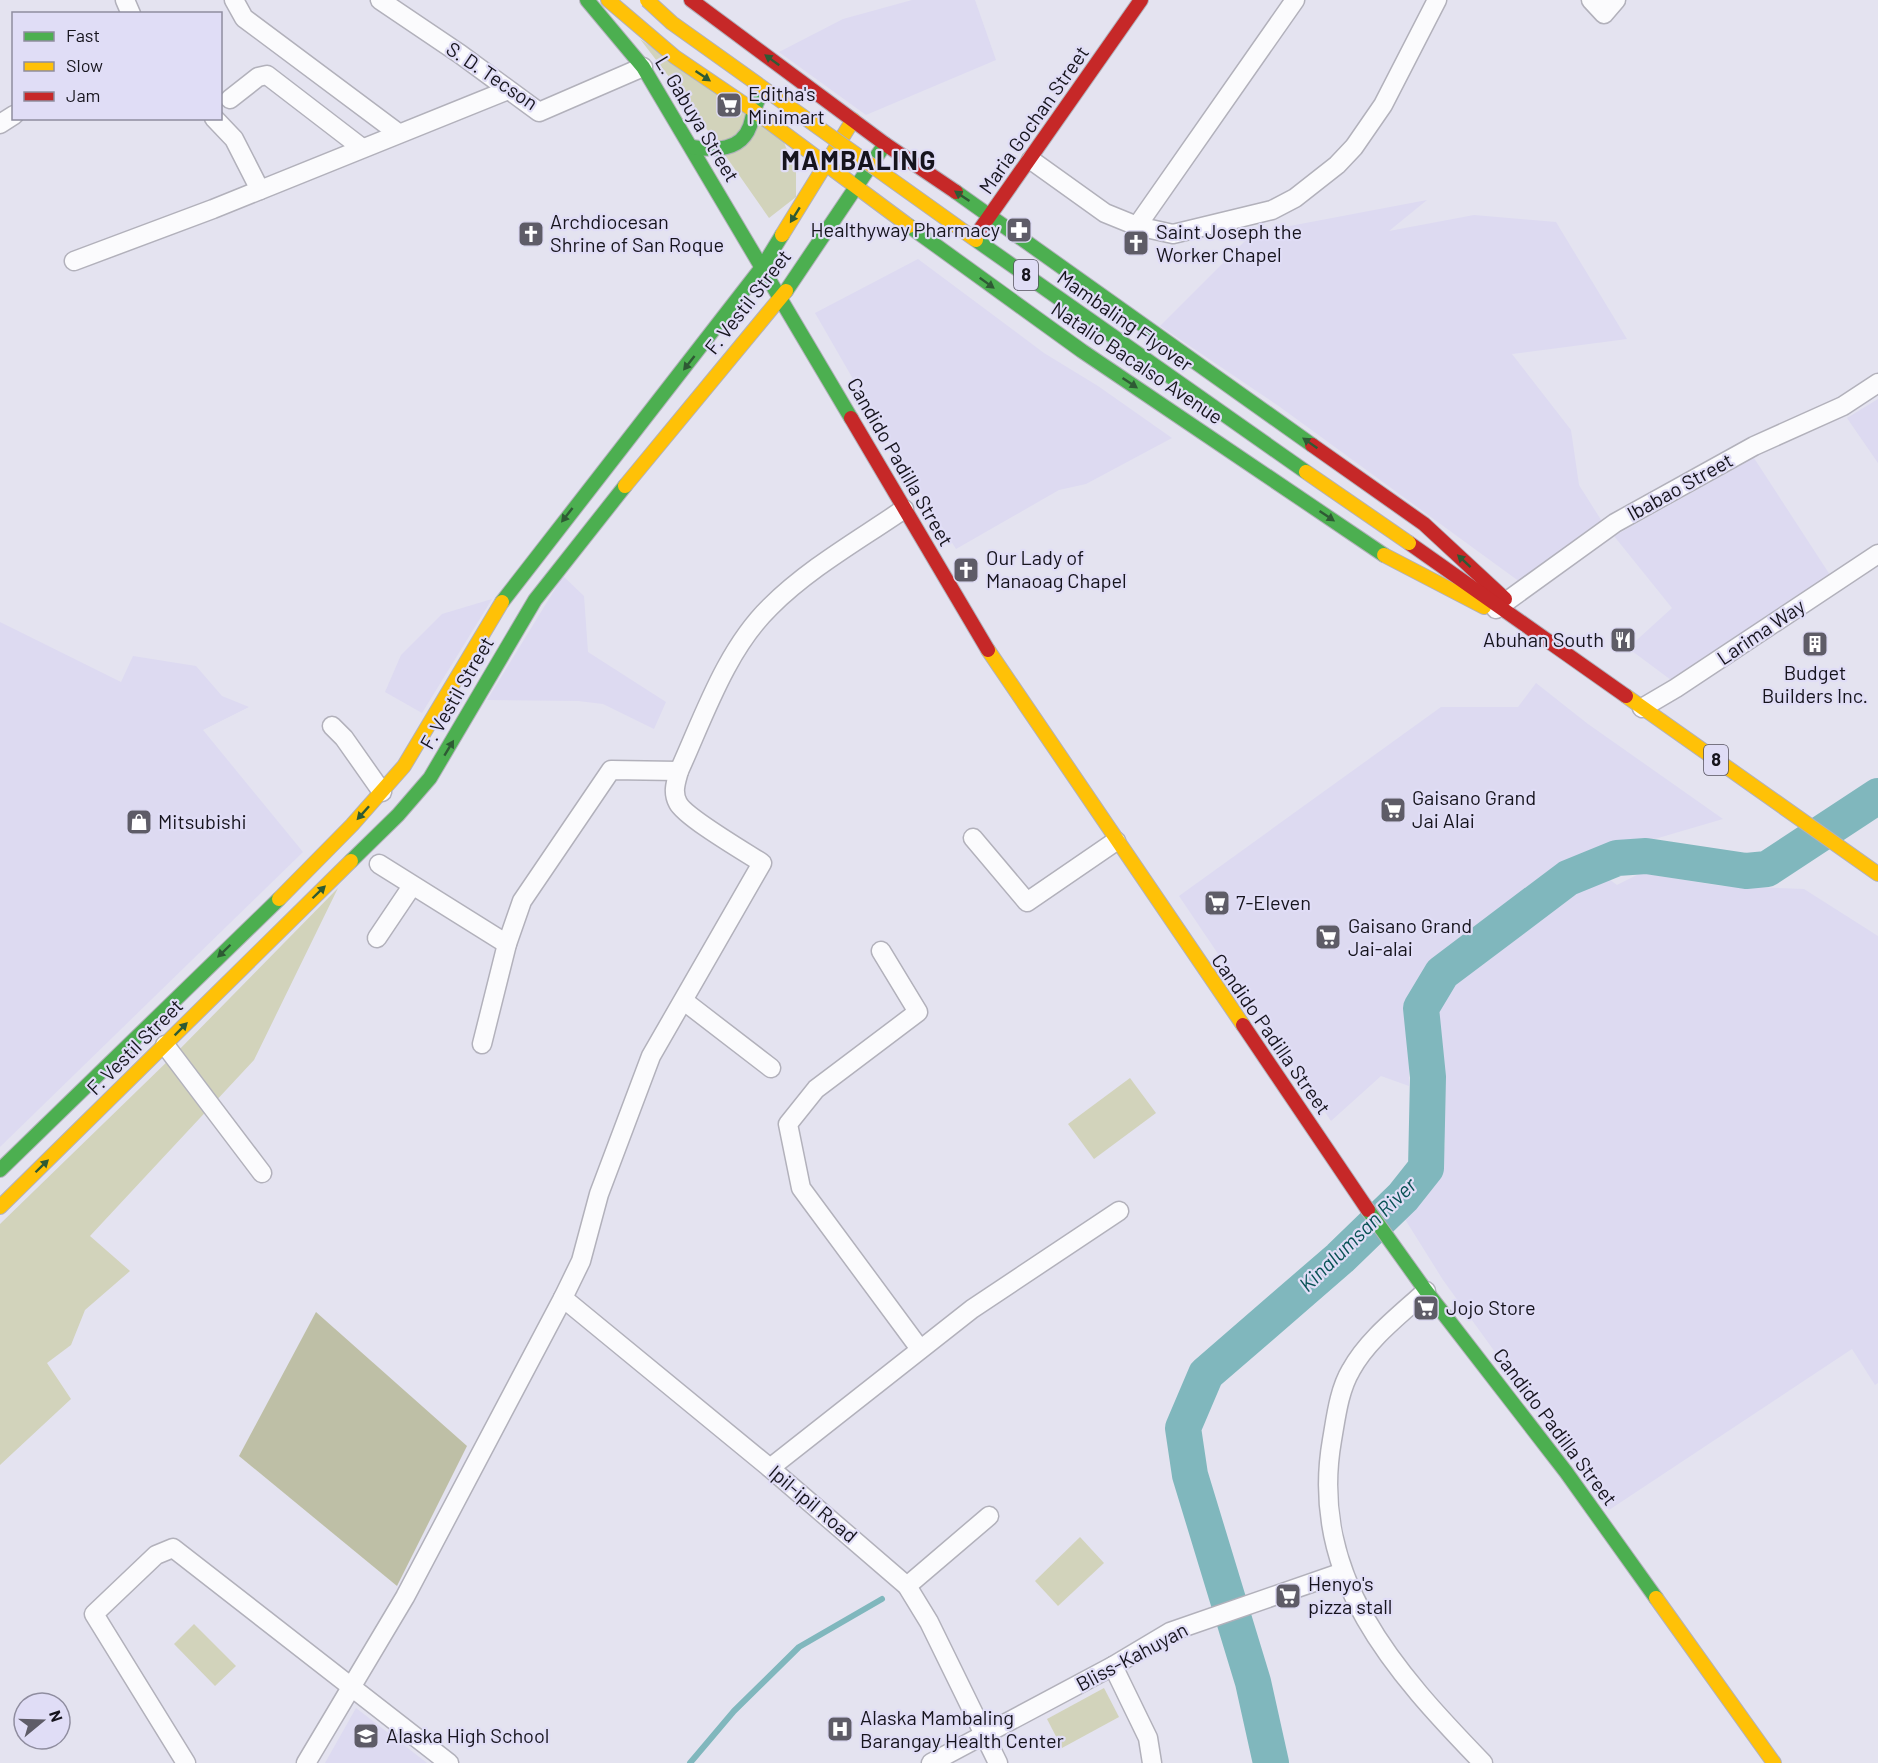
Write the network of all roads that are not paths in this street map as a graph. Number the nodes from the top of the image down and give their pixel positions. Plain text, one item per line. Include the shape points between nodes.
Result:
1 (234, 0) edge
2 (380, 0) edge
3 (586, 0) edge
4 (608, 0) edge
5 (647, 0) edge
6 (690, 0) edge
7 (1141, 0) edge
8 (1295, 0) edge
9 (1591, 0) edge
10 (1616, 0) edge
11 (1435, 1) edge
12 (643, 66) junction
13 (807, 86) junction
14 (508, 90) junction
15 (230, 99) dead end
16 (753, 110) junction
17 (216, 120) edge
18 (853, 120) junction
19 (398, 133) junction
20 (885, 144) junction
21 (692, 147) junction
22 (362, 148) junction
23 (1031, 160) junction
24 (826, 166) junction
25 (856, 186) junction
26 (260, 190) junction
27 (991, 216) junction
28 (1137, 226) junction
29 (74, 261) dead end
30 (957, 261) junction
31 (763, 266) junction
32 (782, 297) junction
33 (1878, 382) edge
34 (904, 509) junction
35 (1409, 543) joint
36 (1878, 554) edge
37 (1500, 606) junction
38 (1642, 708) junction
39 (332, 726) dead end
40 (679, 771) junction
41 (382, 792) junction
42 (973, 838) dead end
43 (1116, 841) junction
44 (379, 864) dead end
45 (1878, 874) edge
46 (412, 886) junction
47 (377, 938) dead end
48 (507, 944) junction
49 (881, 951) dead end
50 (684, 1001) junction
51 (482, 1044) dead end
52 (165, 1045) junction
53 (771, 1068) dead end
54 (0, 1170) edge
55 (262, 1173) dead end
56 (0, 1207) edge
57 (1119, 1211) dead end
58 (1426, 1292) junction
59 (563, 1298) junction
60 (920, 1348) junction
61 (770, 1468) junction
62 (989, 1516) dead end
63 (1343, 1572) junction
64 (907, 1586) junction
65 (1113, 1666) junction
66 (352, 1687) junction
67 (984, 1735) junction
68 (186, 1763) edge
69 (306, 1763) edge
70 (449, 1763) edge
71 (931, 1763) edge
72 (998, 1763) edge
73 (1152, 1763) edge
74 (1483, 1763) edge
75 (1774, 1763) edge

1 - 19 street via 244,18
2 - 14 street, S. D. Tecson
3 - 12 main road, L. Gabuya Street
4 -> 16 main road, Natalio Bacalso Avenue / 8 via 675,57
5 - 35 main road, Mambaling Flyover / 8, bridge via 672,23 1083,317
13 -> 6 main road, Natalio Bacalso Avenue / 8
7 - 23 main road, Maria Gochan Street
8 - 28 street
9 - 10 street via 1604,14
11 - 28 street via 1383,105 1354,147 1295,198 1272,210 1192,231 1173,234
12 - 14 street, S. D. Tecson via 539,112
12 - 21 main road, L. Gabuya Street
13 - 16 main road via 775,86 765,91
13 - 18 main road, Natalio Bacalso Avenue / 8
14 - 19 street
15 - 22 street via 258,77 267,75
16 - 21 main road via 748,131 733,146 717,150
16 - 24 main road, Natalio Bacalso Avenue / 8
17 - 26 street via 234,139
18 - 20 main road, Natalio Bacalso Avenue / 8
18 - 24 main road, F. Vestil Street
19 - 22 street
20 - 25 main road, F. Vestil Street
27 -> 20 main road, Natalio Bacalso Avenue / 8
21 - 31 main road, L. Gabuya Street
22 - 26 street
23 - 27 main road, Maria Gochan Street
23 - 28 street via 1105,213
24 - 25 main road, Natalio Bacalso Avenue / 8
24 -> 31 main road, F. Vestil Street
25 - 30 main road, Natalio Bacalso Avenue / 8
25 - 32 main road, F. Vestil Street
26 - 29 street
27 - 30 main road, Maria Gochan Street
37 -> 27 main road, Natalio Bacalso Avenue / 8 via 1424,524
30 -> 37 main road, Natalio Bacalso Avenue / 8 via 1082,351 1396,563
31 - 32 main road, L. Gabuya Street
31 -> 41 main road, F. Vestil Street via 509,589 422,738
32 - 34 main road, Candido Padilla Street
52 -> 32 main road, F. Vestil Street via 398,815 430,778 535,600
33 - 37 street, Ibabao Street via 1843,406 1754,446 1615,523
34 - 40 street via 807,575 769,607 729,663
34 - 43 main road, Candido Padilla Street via 987,648
35 - 37 main road, Natalio Bacalso Avenue / 8
36 - 38 street, Larima Way
37 - 38 main road, Natalio Bacalso Avenue / 8
38 - 45 main road, Natalio Bacalso Avenue / 8
39 - 41 street
40 - 48 street via 611,770 522,901
40 - 50 street via 674,789 678,804 762,863
41 -> 54 main road, F. Vestil Street
42 - 43 street via 1027,902
43 - 58 main road, Candido Padilla Street
44 - 46 street
46 - 47 street
46 - 48 street
48 - 51 street
49 - 60 street via 918,1012 816,1089 788,1124 801,1188
50 - 53 street
50 - 59 street via 651,1056 599,1194 581,1261
52 - 55 street
56 -> 52 main road, F. Vestil Street
57 - 60 street
58 - 63 street via 1372,1341 1350,1370 1338,1406 1328,1461 1328,1494 1330,1526
58 - 75 main road, Candido Padilla Street via 1566,1472
59 - 61 street, Ipil-ipil Road
59 - 66 street via 405,1597
60 - 61 street
61 - 64 street, Ipil-ipil Road
62 - 64 street
63 - 65 street, Bliss-Kahuyan via 1170,1632
63 - 74 street via 1365,1619 1392,1662 1421,1699
64 - 67 street, Ipil-ipil Road via 929,1622
65 - 67 street, Bliss-Kahuyan
65 - 73 street via 1148,1738
66 - 68 street via 173,1548 156,1555 94,1614
66 - 69 street
66 - 70 street
67 - 71 street, Bliss-Kahuyan
67 - 72 street, Ipil-ipil Road

